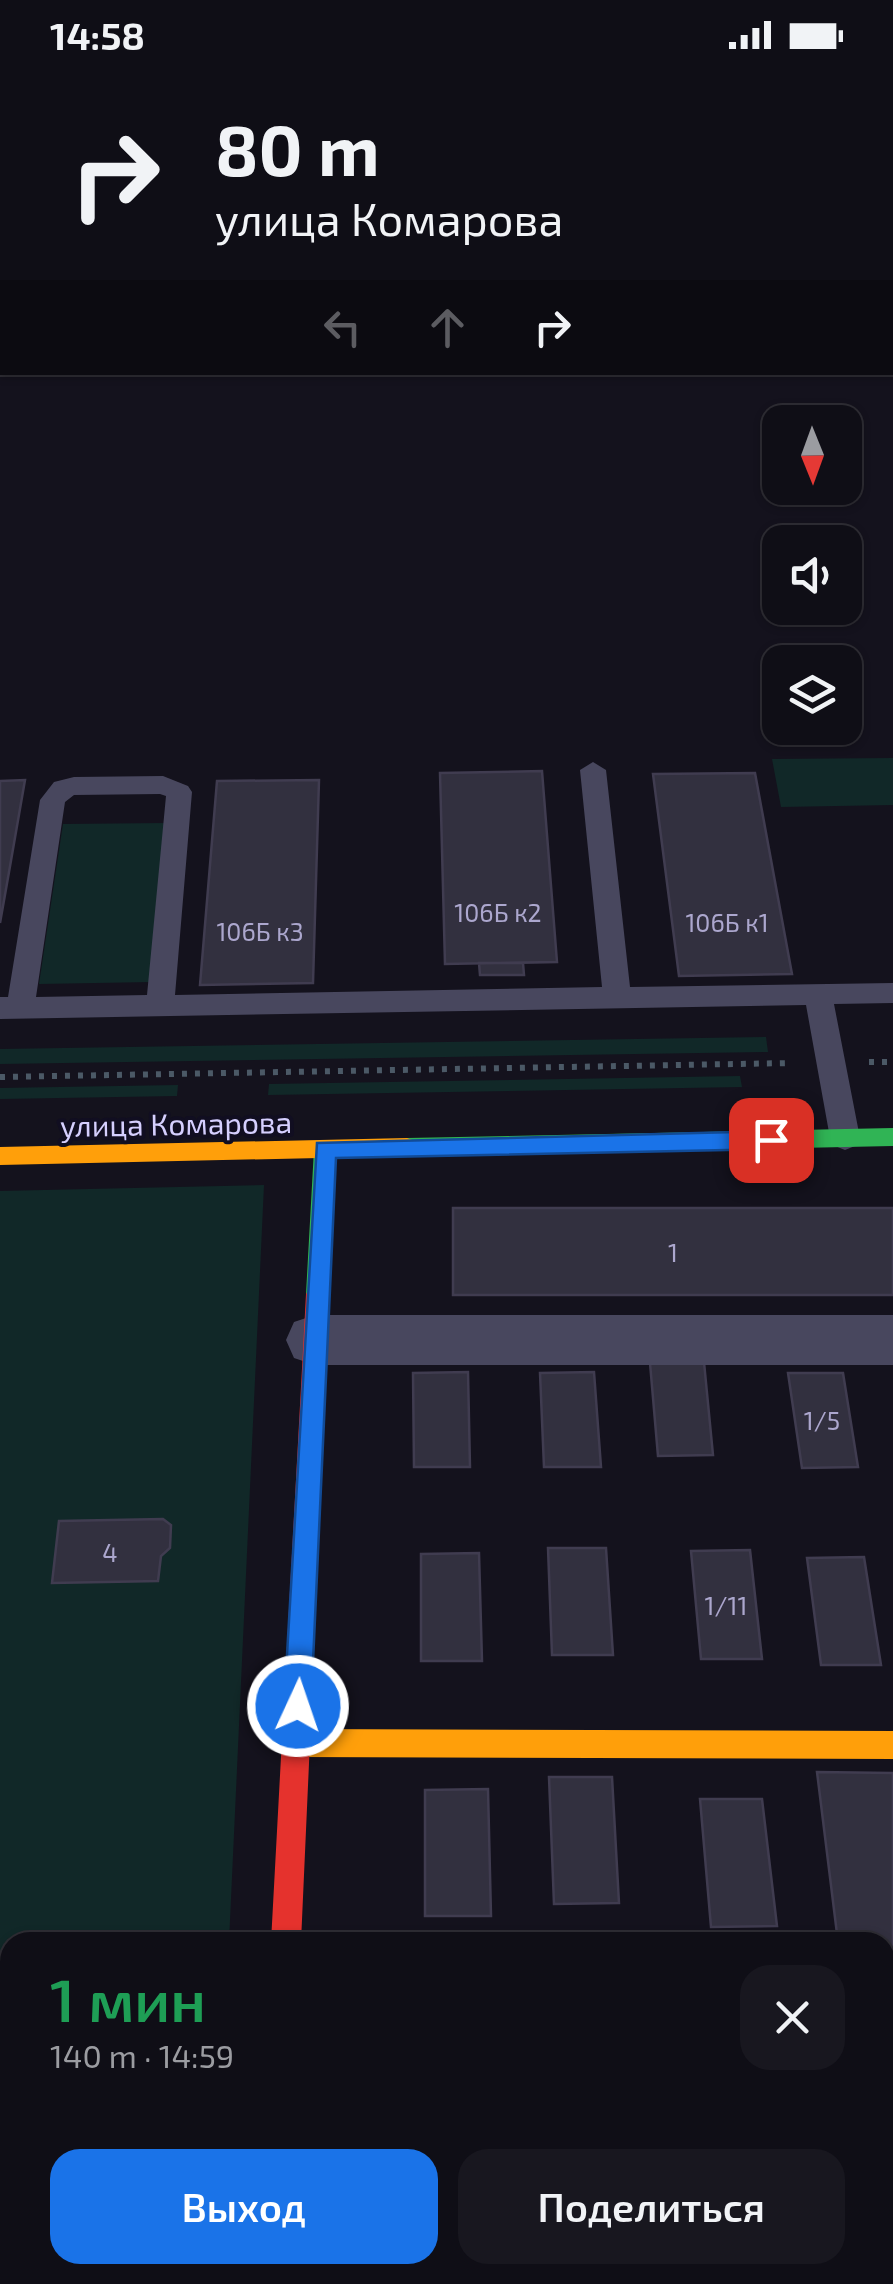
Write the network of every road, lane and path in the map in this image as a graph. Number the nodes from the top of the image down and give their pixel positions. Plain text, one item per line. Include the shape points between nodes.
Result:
1 (593, 770) dead end
2 (893, 993) edge
3 (818, 995) junction
4 (617, 998) junction
5 (160, 1005) junction
6 (10, 1008) edge
7 (808, 1063) dead end
8 (0, 1077) edge
9 (893, 1137) edge
10 (846, 1138) junction
11 (325, 1150) junction
12 (0, 1156) edge
13 (315, 1340) junction
14 (893, 1340) edge
15 (296, 1742) junction
16 (893, 1745) edge
17 (286, 1932) edge

1 - 4 lane
2 - 3 lane
3 - 4 lane
3 - 10 lane
4 - 5 lane
5 - 6 lane
5 - 6 lane via 179,792 163,785 74,786 53,800
7 - 8 path
9 - 10 street, улица Комарова
10 - 11 street, улица Комарова
11 - 12 street, улица Комарова
11 - 13 street
13 - 14 street
13 - 15 street
15 - 16 street
15 - 17 street

